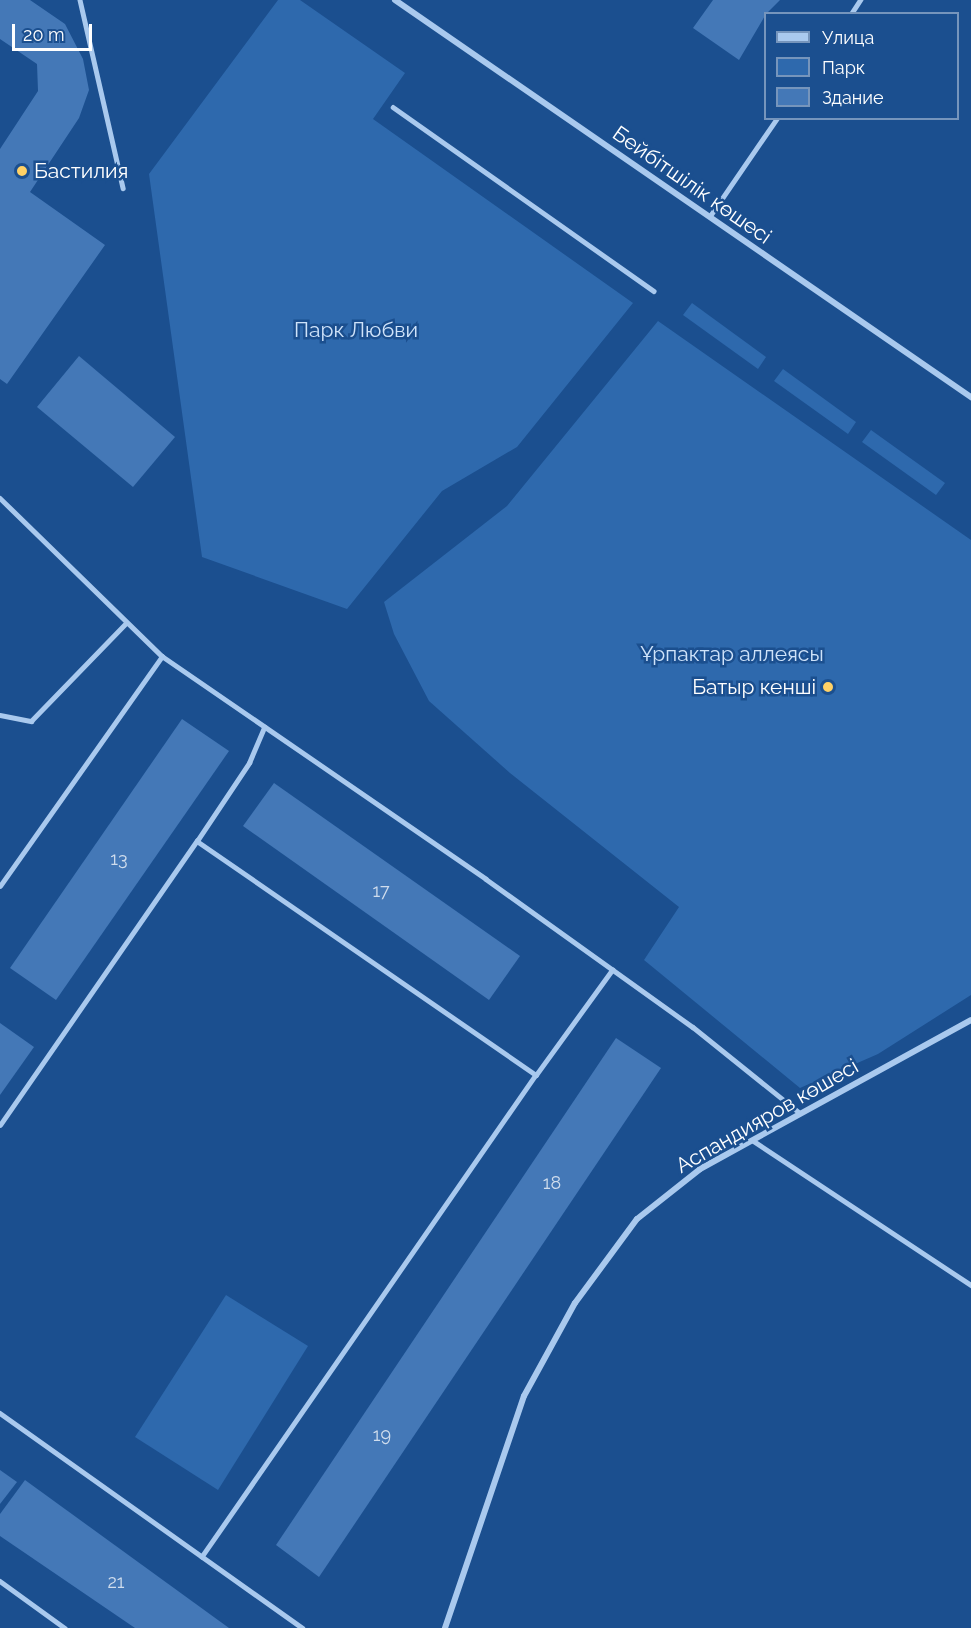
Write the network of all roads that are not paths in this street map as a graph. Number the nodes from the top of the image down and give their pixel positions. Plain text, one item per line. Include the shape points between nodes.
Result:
1 (80, 0) edge
2 (398, 1) edge
3 (393, 107) dead end
4 (776, 120) edge
5 (123, 188) dead end
6 (710, 216) junction
7 (654, 291) dead end
8 (971, 397) edge
9 (0, 498) edge
10 (126, 623) junction
11 (162, 656) junction
12 (0, 715) edge
13 (264, 727) junction
14 (197, 841) junction
15 (0, 886) edge
16 (612, 970) junction
17 (971, 1020) edge
18 (536, 1075) junction
19 (800, 1113) junction
20 (0, 1125) edge
21 (752, 1140) junction
22 (971, 1285) edge
23 (0, 1413) edge
24 (202, 1557) junction
25 (0, 1581) edge
26 (65, 1628) edge
27 (302, 1628) edge
28 (445, 1628) edge

1 - 5 lane
2 - 6 street, Бейбітшілік көшесі
3 - 7 lane
4 - 6 lane
6 - 8 street, Бейбітшілік көшесі
9 - 10 lane
10 - 11 lane
10 - 12 lane via 31,721
11 - 13 lane
11 - 15 lane
13 - 14 lane via 249,763
13 - 16 lane
14 - 18 lane
14 - 20 lane
16 - 18 lane
16 - 19 lane
17 - 19 street, Аспандияров көшесі
18 - 24 lane
19 - 21 street, Аспандияров көшесі
21 - 22 lane
21 - 28 street, Аспандияров көшесі via 700,1169 637,1219 575,1303 524,1396
23 - 24 lane
24 - 27 lane
25 - 26 lane

